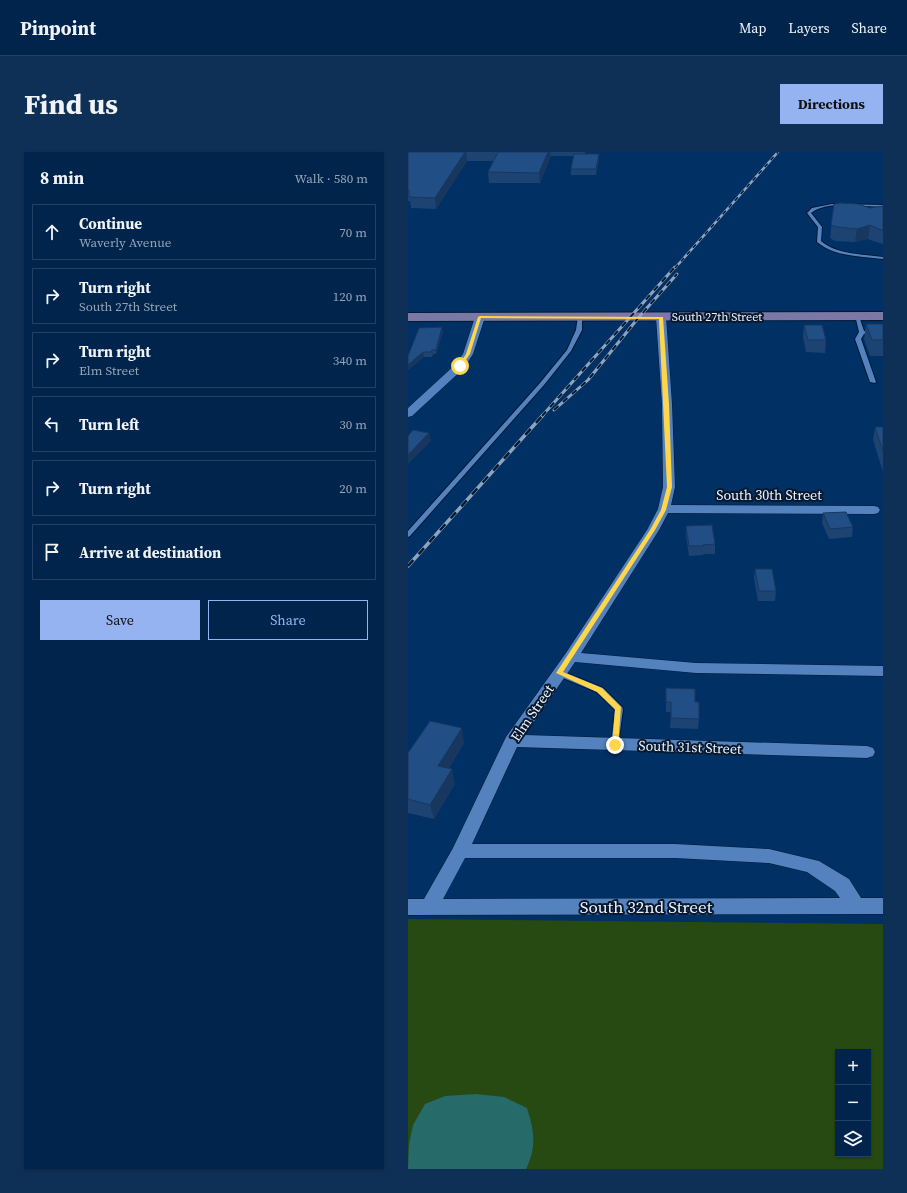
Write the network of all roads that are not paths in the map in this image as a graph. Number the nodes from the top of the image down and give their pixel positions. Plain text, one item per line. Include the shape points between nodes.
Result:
1 (883, 206) edge
2 (883, 258) edge
3 (857, 316) junction
4 (883, 316) edge
5 (408, 317) edge
6 (480, 317) junction
7 (580, 317) junction
8 (661, 317) junction
9 (862, 332) junction
10 (883, 333) edge
11 (873, 382) dead end
12 (408, 414) edge
13 (664, 510) junction
14 (874, 510) dead end
15 (408, 535) edge
16 (571, 657) junction
17 (883, 671) edge
18 (559, 673) junction
19 (512, 741) junction
20 (615, 745) junction
21 (867, 752) dead end
22 (460, 851) junction
23 (856, 906) junction
24 (883, 906) edge
25 (408, 907) edge
26 (429, 907) junction

1 - 2 lane via 829,206 813,208 809,213 820,227 819,241 823,246 836,251
3 - 4 main road, South 27th Street
3 - 8 main road, South 27th Street
3 - 9 lane
5 - 6 main road, South 27th Street
6 - 7 main road, South 27th Street
6 - 12 street via 468,354 460,366
7 - 8 main road, South 27th Street
7 - 15 lane via 580,330 569,350
8 - 13 street, Elm Street via 669,487
9 - 10 lane
9 - 11 lane via 858,339
13 - 14 street, South 30th Street
13 - 16 street, Elm Street
16 - 17 street via 696,668
16 - 18 street, Elm Street
18 - 19 street, Elm Street
18 - 20 lane via 600,690 619,709
19 - 20 street, South 31st Street
19 - 22 street, Elm Street
20 - 21 street, South 31st Street
22 - 23 street via 675,851 769,856 812,866 842,886
22 - 26 street, Elm Street
23 - 24 street, South 32nd Street
23 - 26 street, South 32nd Street
25 - 26 street, South 32nd Street

